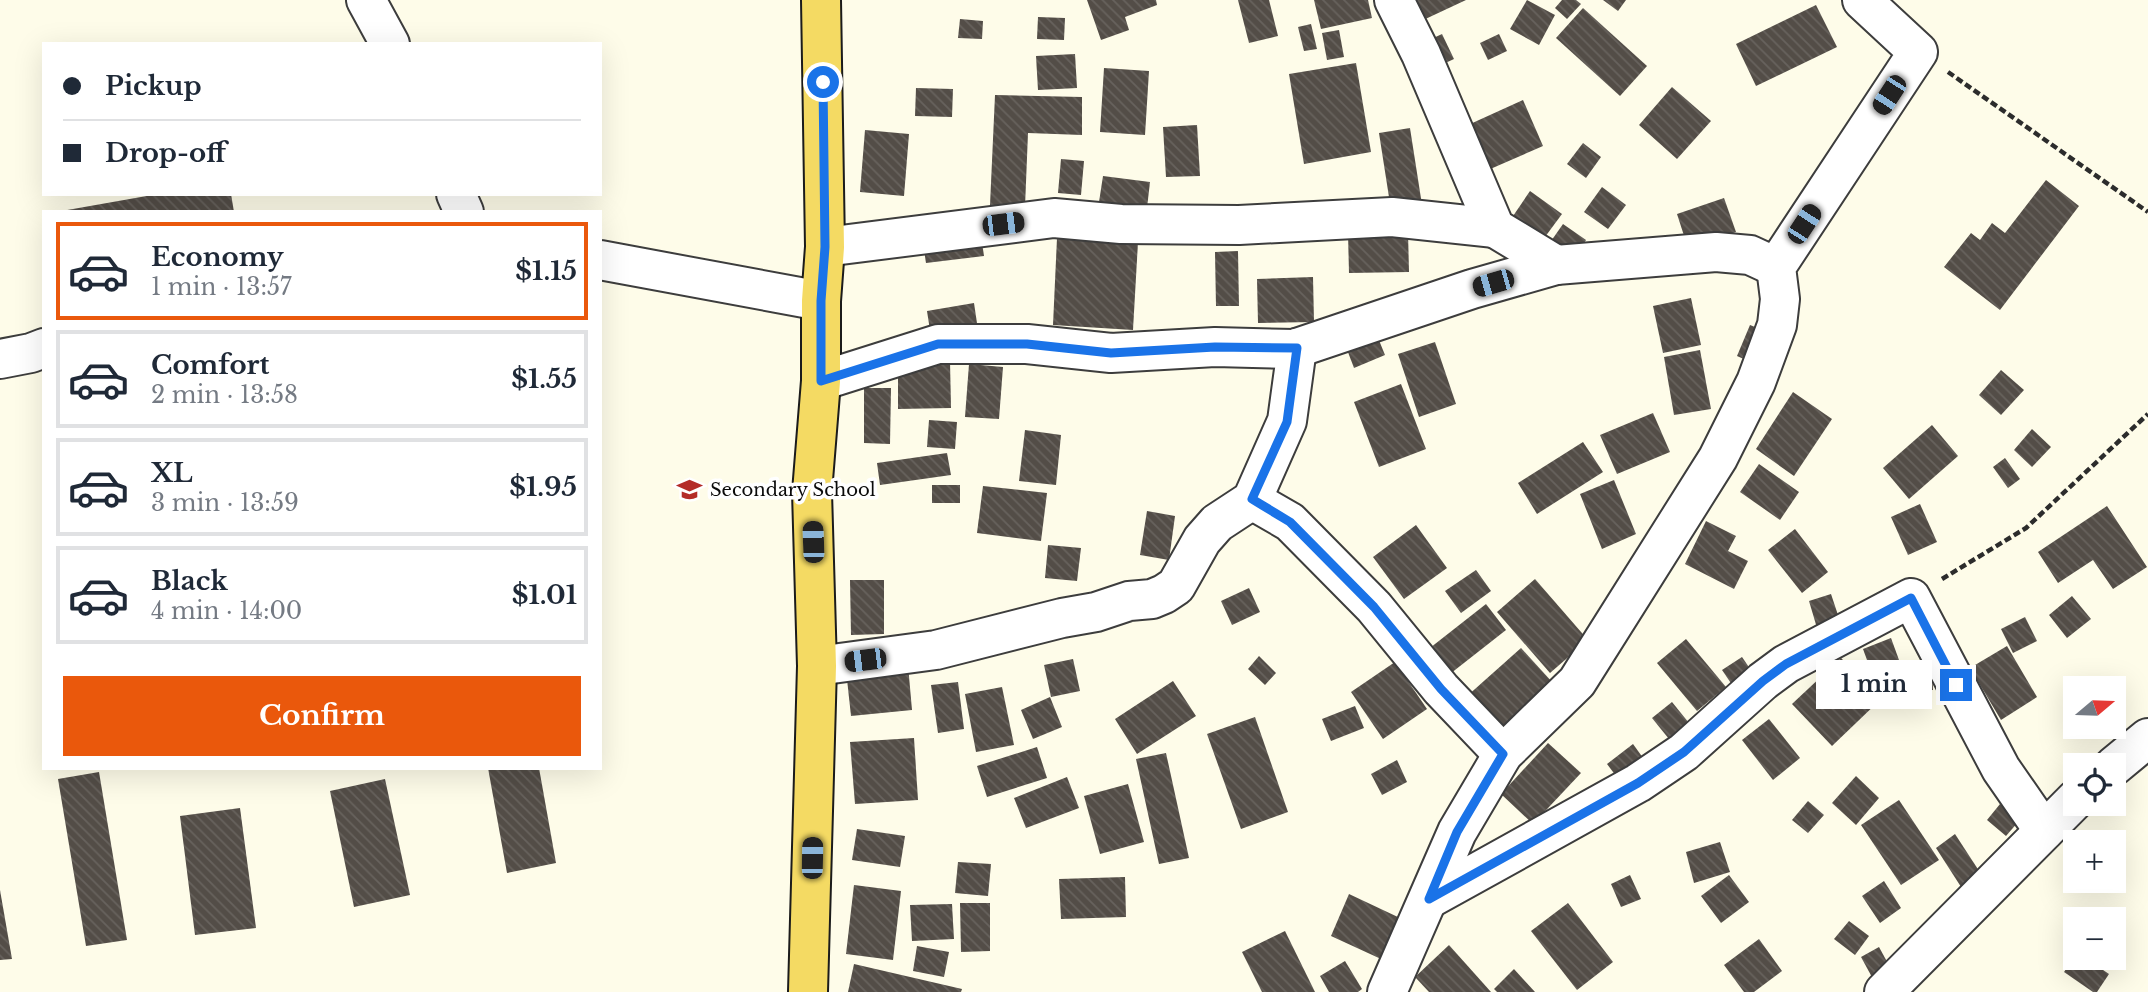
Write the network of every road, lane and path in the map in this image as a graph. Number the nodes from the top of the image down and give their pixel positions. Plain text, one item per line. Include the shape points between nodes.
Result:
1 (366, 0) edge
2 (821, 0) edge
3 (1394, 0) edge
4 (1862, 0) edge
5 (389, 42) edge
6 (1918, 52) junction
7 (2148, 212) edge
8 (1494, 228) junction
9 (825, 247) junction
10 (602, 260) edge
11 (1556, 265) junction
12 (1776, 267) junction
13 (821, 301) junction
14 (1297, 348) junction
15 (42, 349) edge
16 (0, 359) edge
17 (821, 381) junction
18 (2148, 414) edge
19 (1252, 499) junction
20 (1911, 598) junction
21 (817, 666) junction
22 (2148, 738) edge
23 (1503, 754) junction
24 (2126, 756) edge
25 (2063, 812) edge
26 (2045, 831) junction
27 (1429, 899) junction
28 (808, 992) edge
29 (1387, 992) edge
30 (1884, 992) edge

1 - 5 street
2 - 9 main road
3 - 8 street
4 - 6 street
6 - 7 path
6 - 12 street
8 - 9 street via 1392,217 1240,225 1054,218
8 - 11 street
9 - 13 main road
10 - 13 street
11 - 12 street via 1716,252 1750,255
11 - 14 street
12 - 23 street via 1777,325 1756,382 1718,458 1577,682
13 - 17 main road
14 - 17 street via 1111,353 1027,344 938,344
14 - 19 street via 1287,422
15 - 16 street
17 - 21 main road via 812,492
18 - 20 path via 2026,528
19 - 21 street via 1217,523 1176,586 1152,599 936,650
19 - 23 street via 1290,522 1374,607 1441,689
20 - 26 street via 2001,769
20 - 27 street via 1786,664 1684,752 1638,783
21 - 28 main road
22 - 24 street
23 - 27 street via 1457,832
25 - 26 street
26 - 30 street
27 - 29 street

